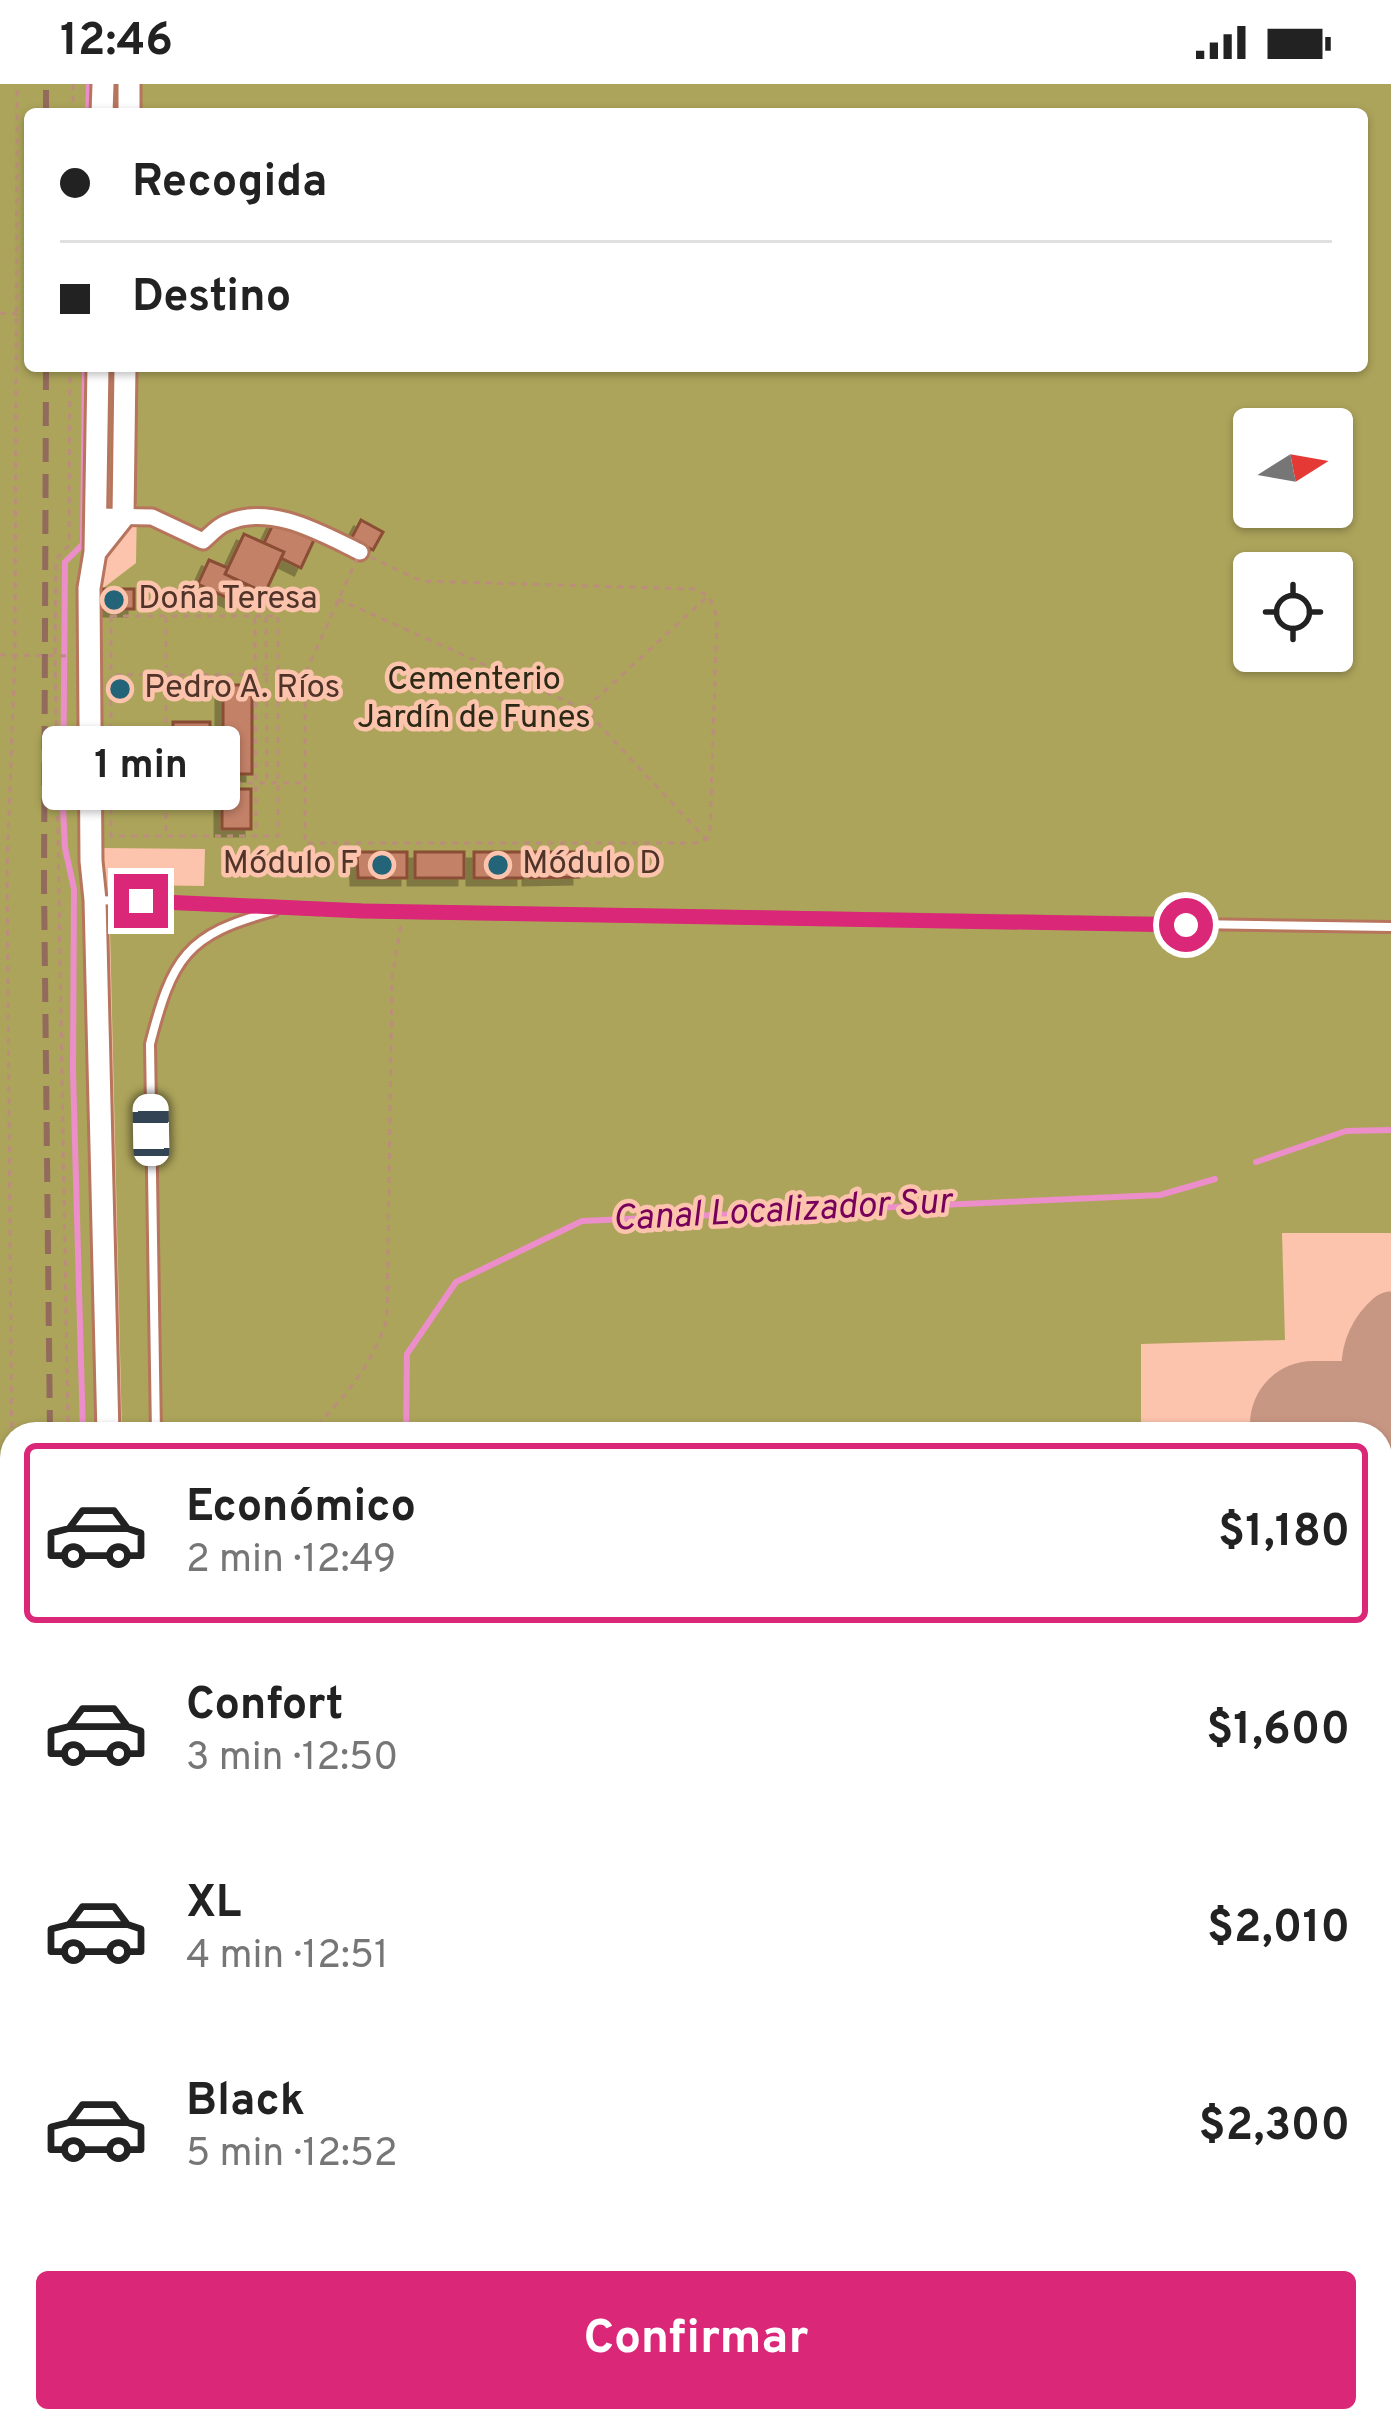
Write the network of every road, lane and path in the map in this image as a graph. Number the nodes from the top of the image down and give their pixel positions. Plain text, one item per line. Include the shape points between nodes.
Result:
1 (16, 84) edge
2 (0, 313) edge
3 (16, 315) junction
4 (24, 315) edge
5 (70, 372) edge
6 (98, 372) edge
7 (125, 372) edge
8 (97, 439) junction
9 (124, 440) junction
10 (96, 516) junction
11 (123, 517) junction
12 (95, 552) junction
13 (360, 552) junction
14 (709, 596) junction
15 (338, 599) junction
16 (111, 616) dead end
17 (166, 616) junction
18 (255, 616) junction
19 (266, 616) junction
20 (0, 655) edge
21 (15, 655) junction
22 (55, 656) junction
23 (66, 656) dead end
24 (163, 672) junction
25 (256, 674) junction
26 (266, 674) junction
27 (278, 674) junction
28 (305, 674) junction
29 (89, 675) junction
30 (168, 677) junction
31 (584, 709) junction
32 (111, 733) dead end
33 (132, 734) dead end
34 (90, 783) junction
35 (166, 783) junction
36 (256, 783) junction
37 (267, 783) junction
38 (278, 783) junction
39 (305, 783) junction
40 (111, 836) dead end
41 (166, 836) junction
42 (256, 836) junction
43 (706, 839) junction
44 (95, 900) junction
45 (281, 909) junction
46 (402, 912) junction
47 (1391, 927) edge
48 (12, 1422) edge
49 (68, 1422) edge
50 (108, 1422) edge
51 (156, 1422) edge
52 (320, 1422) edge

1 - 3 path
2 - 3 path
3 - 4 path
3 - 21 path
5 - 22 path via 69,545 56,559
6 - 8 main road
7 - 9 main road
8 - 9 main road
8 - 10 main road
9 - 11 main road
10 - 11 street
10 - 12 main road
11 - 12 main road
11 - 13 street via 152,517 203,541 226,522 275,517
12 - 29 main road
13 - 14 path via 421,581 694,589
13 - 15 path
14 - 31 path
14 - 43 path via 717,616
15 - 28 path
15 - 31 path
16 - 17 path
17 - 18 path
17 - 24 path
18 - 19 path
18 - 25 path
19 - 26 path
19 - 27 path via 278,616
20 - 21 path
21 - 22 path
21 - 48 path via 7,867
22 - 23 path
22 - 49 path
24 - 29 path
24 - 30 path
25 - 26 path
25 - 30 path
25 - 36 path
26 - 27 path
26 - 37 path
27 - 28 path
27 - 38 path
28 - 39 path
29 - 34 main road
30 - 35 path
31 - 43 path
32 - 33 path
34 - 35 path
34 - 44 main road
35 - 36 path
35 - 41 path
36 - 37 path
36 - 42 path
37 - 38 path
38 - 39 path
38 - 42 path via 278,836
39 - 43 path via 305,842
40 - 41 path
41 - 42 path
44 - 45 lane
44 - 50 main road
45 - 46 lane
45 - 51 lane via 226,923 188,949 162,995 149,1044
46 - 47 lane
46 - 52 path via 392,979 387,1318 377,1353

